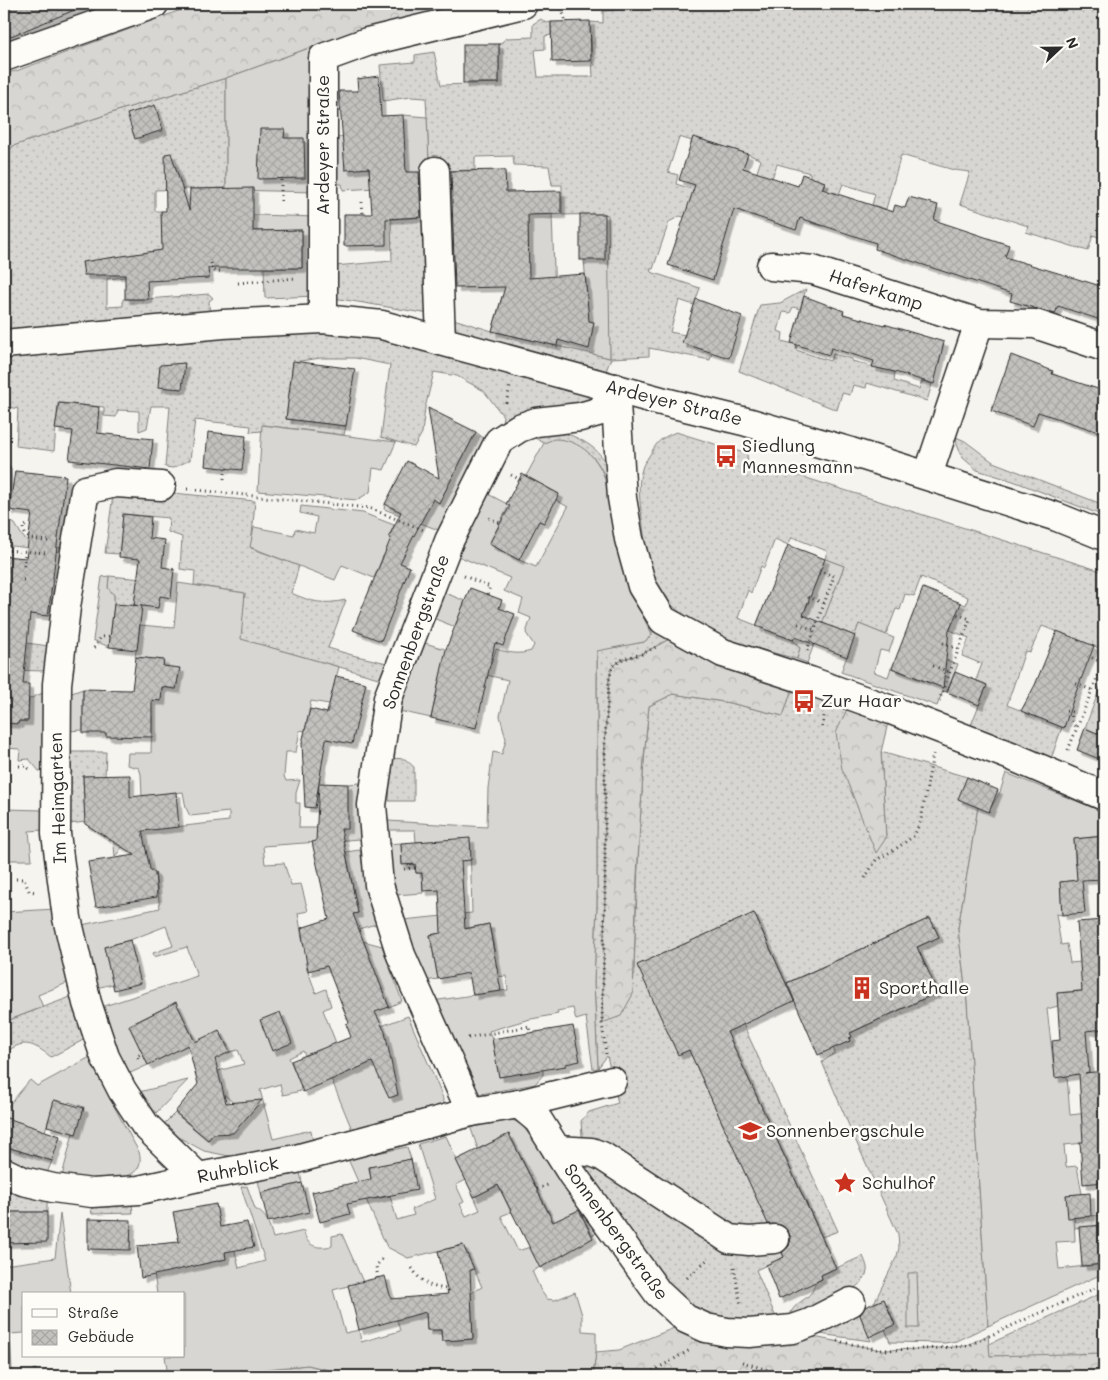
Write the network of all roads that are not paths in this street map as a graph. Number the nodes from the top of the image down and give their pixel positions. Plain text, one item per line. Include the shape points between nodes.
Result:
1 (154, 4) edge
2 (523, 4) edge
3 (4, 58) edge
4 (435, 171) dead end
5 (771, 266) dead end
6 (323, 319) junction
7 (979, 323) junction
8 (441, 340) junction
9 (4, 344) edge
10 (1104, 347) edge
11 (615, 388) junction
12 (928, 475) junction
13 (161, 486) road end
14 (1104, 536) edge
15 (1104, 796) edge
16 (612, 1082) road end
17 (518, 1104) junction
18 (470, 1112) junction
19 (557, 1150) junction
20 (4, 1172) edge
21 (198, 1177) junction
22 (775, 1239) dead end
23 (851, 1302) dead end

1 - 3 street
2 - 6 street, Ardeyer Straße via 367,42 323,58
4 - 8 street
5 - 7 street, Haferkamp via 813,270
6 - 8 street, Ardeyer Straße via 382,325
6 - 9 street, Ardeyer Straße via 223,324
7 - 10 street, Haferkamp via 1035,324
7 - 12 street
8 - 11 street, Ardeyer Straße
11 - 12 street, Ardeyer Straße via 747,422
11 - 15 street via 622,498 629,540 642,586 663,620 723,653 935,727
11 - 18 street, Sonnenbergstraße via 600,411 580,417 536,422 519,428 498,442 449,541 388,698 372,805 379,885 401,955
12 - 14 street, Ardeyer Straße via 1057,517
13 - 21 street, Im Heimgarten via 116,483 85,490 57,684 56,834 67,918 87,1003 106,1058 145,1125
16 - 17 street
17 - 18 street
17 - 19 street, Sonnenbergstraße via 538,1120
18 - 21 street, Ruhrblick via 296,1159
19 - 22 street, Sonnenbergstraße via 591,1152 602,1156 729,1239
19 - 23 street, Sonnenbergstraße via 658,1293 683,1317 706,1328 727,1332 792,1329
20 - 21 street, Ruhrblick via 23,1181 92,1193 139,1190

